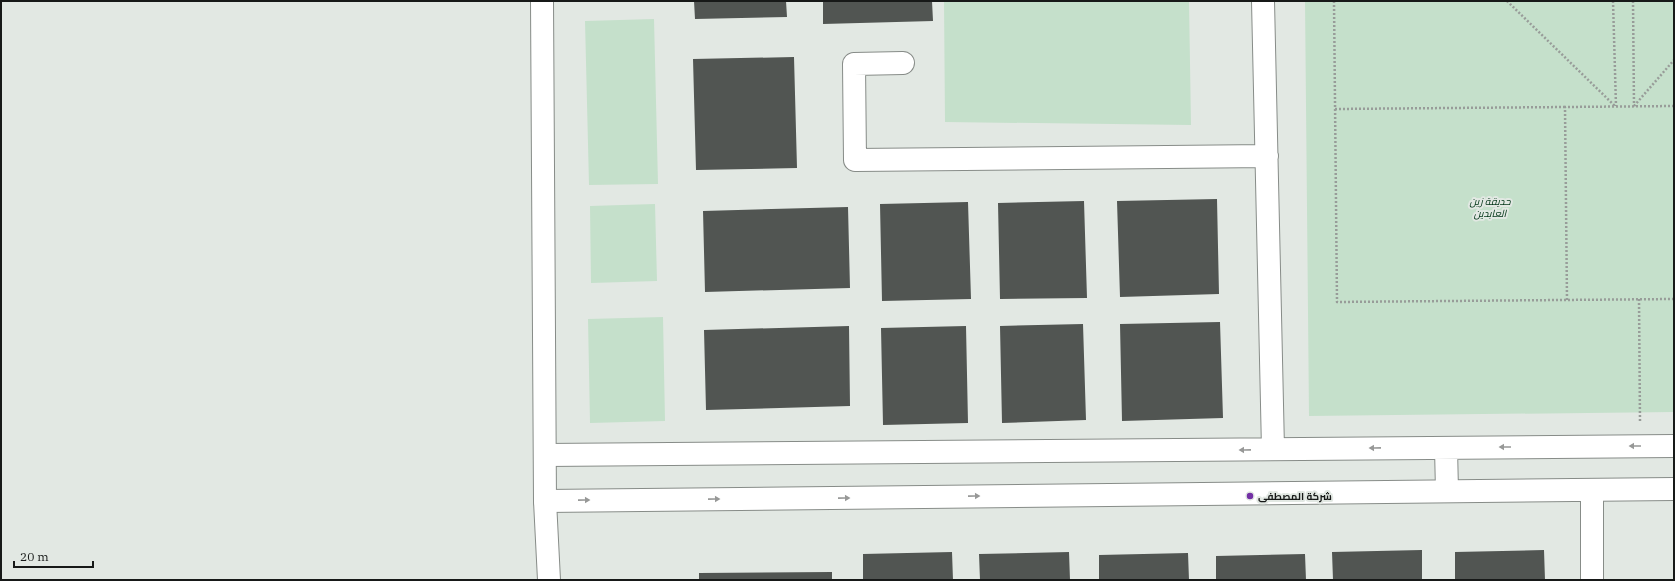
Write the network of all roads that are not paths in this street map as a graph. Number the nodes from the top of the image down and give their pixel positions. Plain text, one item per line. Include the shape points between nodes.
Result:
1 (542, 1) edge
2 (1263, 1) edge
3 (903, 64) dead end
4 (1266, 156) junction
5 (1674, 446) edge
6 (1446, 448) junction
7 (1273, 449) junction
8 (545, 455) junction
9 (1674, 489) edge
10 (1592, 490) junction
11 (1447, 491) junction
12 (545, 501) junction
13 (549, 580) edge
14 (1592, 580) edge

1 - 8 street
2 - 4 street
3 - 4 street via 854,64 855,160
4 - 7 street
5 -> 6 street
6 -> 7 street
6 - 11 street
7 -> 8 street
8 - 12 street
9 - 10 street
10 - 11 street
10 - 14 street
12 -> 11 street
12 - 13 street

